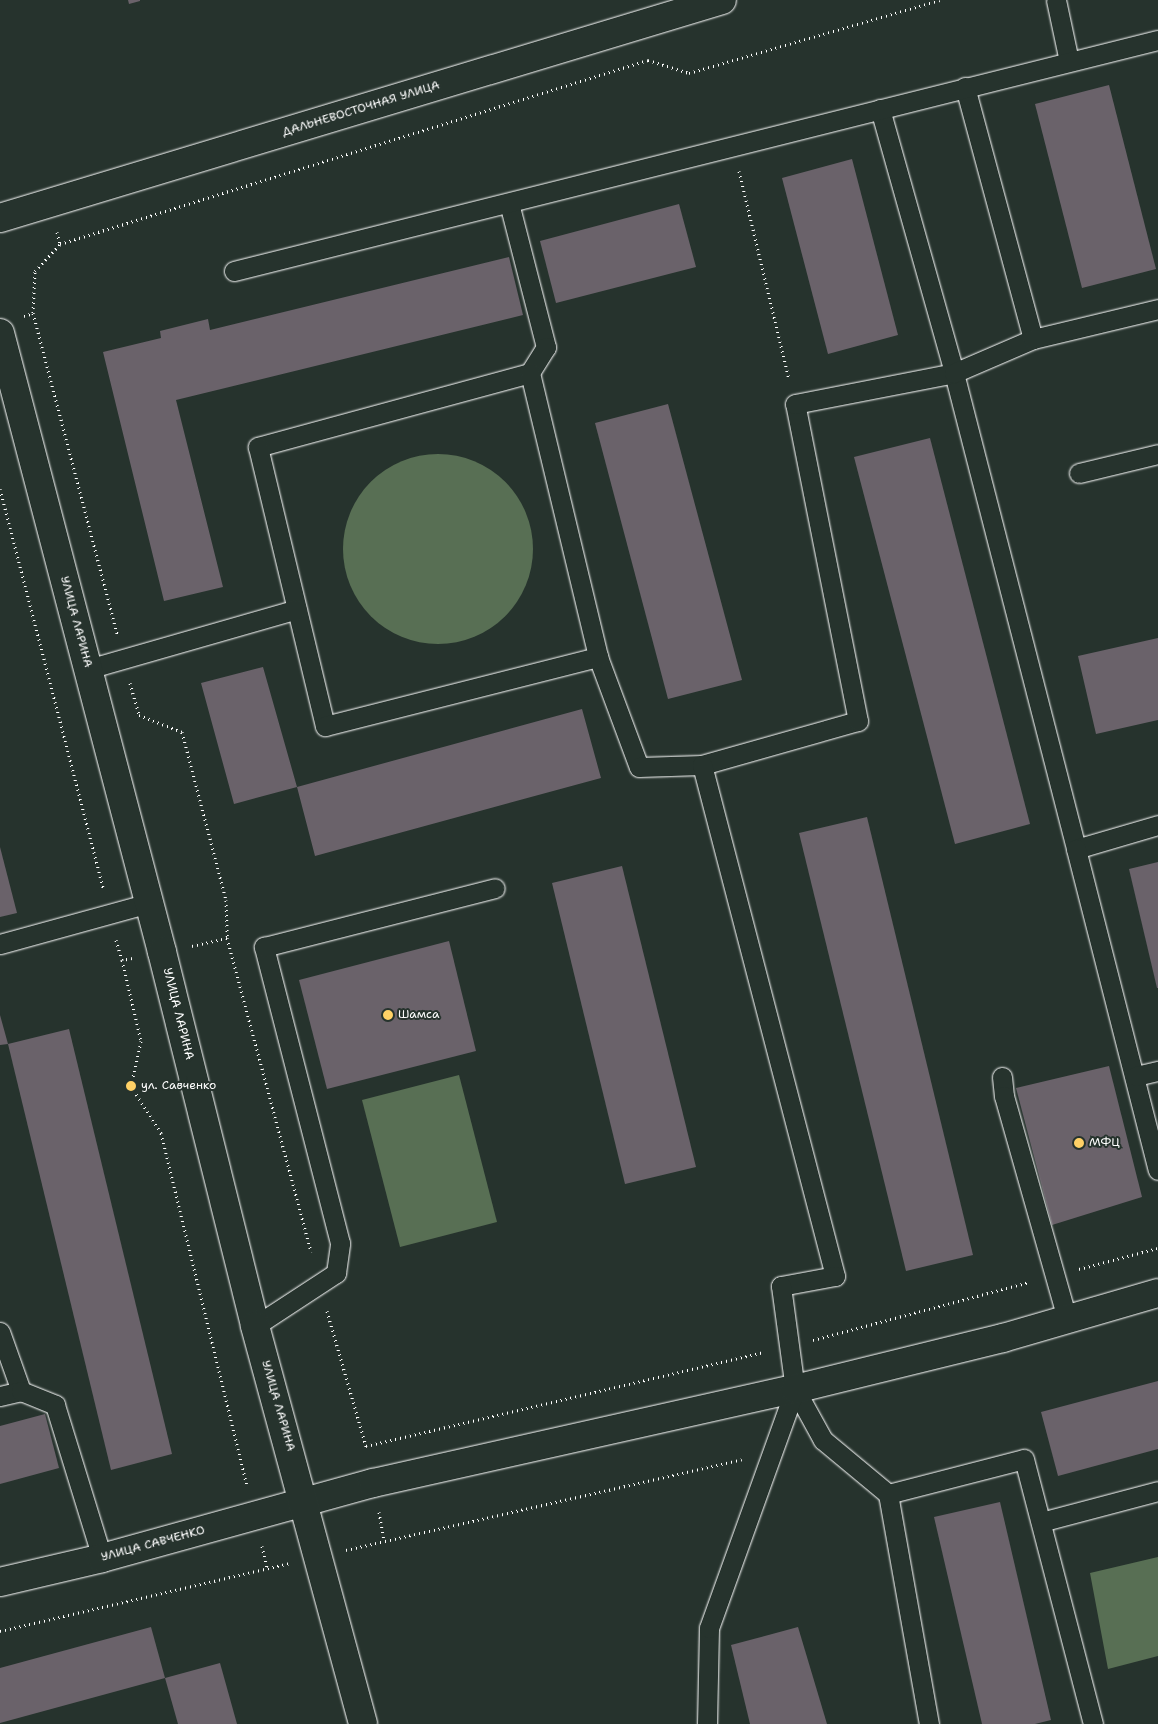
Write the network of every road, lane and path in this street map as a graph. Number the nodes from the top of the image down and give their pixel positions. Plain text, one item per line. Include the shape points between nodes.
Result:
1 (722, 0) edge
2 (940, 0) edge
3 (1056, 0) edge
4 (1158, 40) edge
5 (1069, 61) junction
6 (965, 87) junction
7 (880, 109) junction
8 (733, 146) junction
9 (509, 202) junction
10 (0, 218) edge
11 (234, 271) dead end
12 (1158, 309) edge
13 (34, 313) junction
14 (8, 325) edge
15 (1033, 339) junction
16 (530, 373) junction
17 (954, 373) junction
18 (794, 404) junction
19 (1158, 454) edge
20 (1079, 473) dead end
21 (0, 489) edge
22 (297, 609) junction
23 (598, 657) junction
24 (124, 659) junction
25 (88, 669) junction
26 (702, 765) junction
27 (1158, 825) edge
28 (1076, 849) junction
29 (495, 888) dead end
30 (149, 904) junction
31 (110, 914) junction
32 (227, 938) junction
33 (0, 944) edge
34 (162, 952) junction
35 (122, 960) junction
36 (1158, 1071) edge
37 (1136, 1076) junction
38 (1002, 1077) dead end
39 (1158, 1170) edge
40 (1158, 1248) edge
41 (1055, 1275) junction
42 (320, 1284) junction
43 (1158, 1293) edge
44 (1067, 1319) junction
45 (255, 1326) junction
46 (0, 1332) edge
47 (790, 1346) junction
48 (796, 1389) junction
49 (21, 1391) junction
50 (0, 1396) edge
51 (773, 1452) junction
52 (1158, 1491) edge
53 (888, 1494) junction
54 (305, 1503) junction
55 (254, 1516) junction
56 (1040, 1522) junction
57 (316, 1557) junction
58 (102, 1558) junction
59 (267, 1568) junction
60 (0, 1582) edge
61 (0, 1631) edge
62 (363, 1724) edge
63 (707, 1724) edge
64 (929, 1724) edge
65 (1093, 1724) edge

1 - 10 main road, ДАЛЬНЕВОСТОЧНАЯ УЛИЦА
2 - 13 path via 690,73 648,60 60,244 35,271
3 - 5 lane
4 - 5 lane
5 - 6 lane
6 - 7 lane
6 - 15 lane
7 - 8 lane
7 - 17 lane
8 - 9 lane
8 - 18 path
9 - 11 lane
9 - 16 lane via 546,346
12 - 15 lane
13 - 14 path
13 - 24 path
14 - 25 main road, УЛИЦА ЛАРИНА
15 - 17 lane
16 - 22 lane via 258,446
16 - 23 lane
17 - 18 lane
17 - 28 lane
18 - 26 lane via 858,721
19 - 20 lane
21 - 31 path
22 - 23 lane via 325,726
22 - 24 lane
23 - 26 lane via 639,766
24 - 25 lane
24 - 32 path via 138,715 182,732 226,900
25 - 30 main road, УЛИЦА ЛАРИНА
26 - 47 lane via 835,1276 781,1286
27 - 28 lane
28 - 37 lane
29 - 42 lane via 264,947 340,1243 336,1274
30 - 31 lane
30 - 34 main road, УЛИЦА ЛАРИНА
31 - 33 lane
31 - 35 path
32 - 34 path
32 - 42 path
34 - 35 path
34 - 45 main road, УЛИЦА ЛАРИНА
35 - 55 path via 141,1042 131,1086 161,1133
36 - 37 lane
37 - 39 lane
38 - 41 lane via 1004,1096
40 - 41 path
41 - 44 lane
41 - 47 path
42 - 45 lane
42 - 47 path via 366,1446
43 - 44 main road, УЛИЦА САВЧЕНКО
44 - 48 main road, УЛИЦА САВЧЕНКО
45 - 54 main road, УЛИЦА ЛАРИНА
46 - 49 lane
47 - 48 lane
48 - 51 lane
48 - 53 lane via 823,1440
48 - 54 main road, УЛИЦА САВЧЕНКО via 373,1483
49 - 50 lane
49 - 58 lane via 55,1405
51 - 57 path
51 - 63 lane via 709,1628
52 - 56 lane
53 - 56 lane via 1024,1459
53 - 64 lane
54 - 55 main road, УЛИЦА САВЧЕНКО
54 - 57 main road, УЛИЦА ЛАРИНА
55 - 58 main road, УЛИЦА САВЧЕНКО
55 - 59 path
56 - 65 lane
57 - 59 path
57 - 62 main road, УЛИЦА ЛАРИНА
58 - 60 main road, УЛИЦА САВЧЕНКО
59 - 61 path

